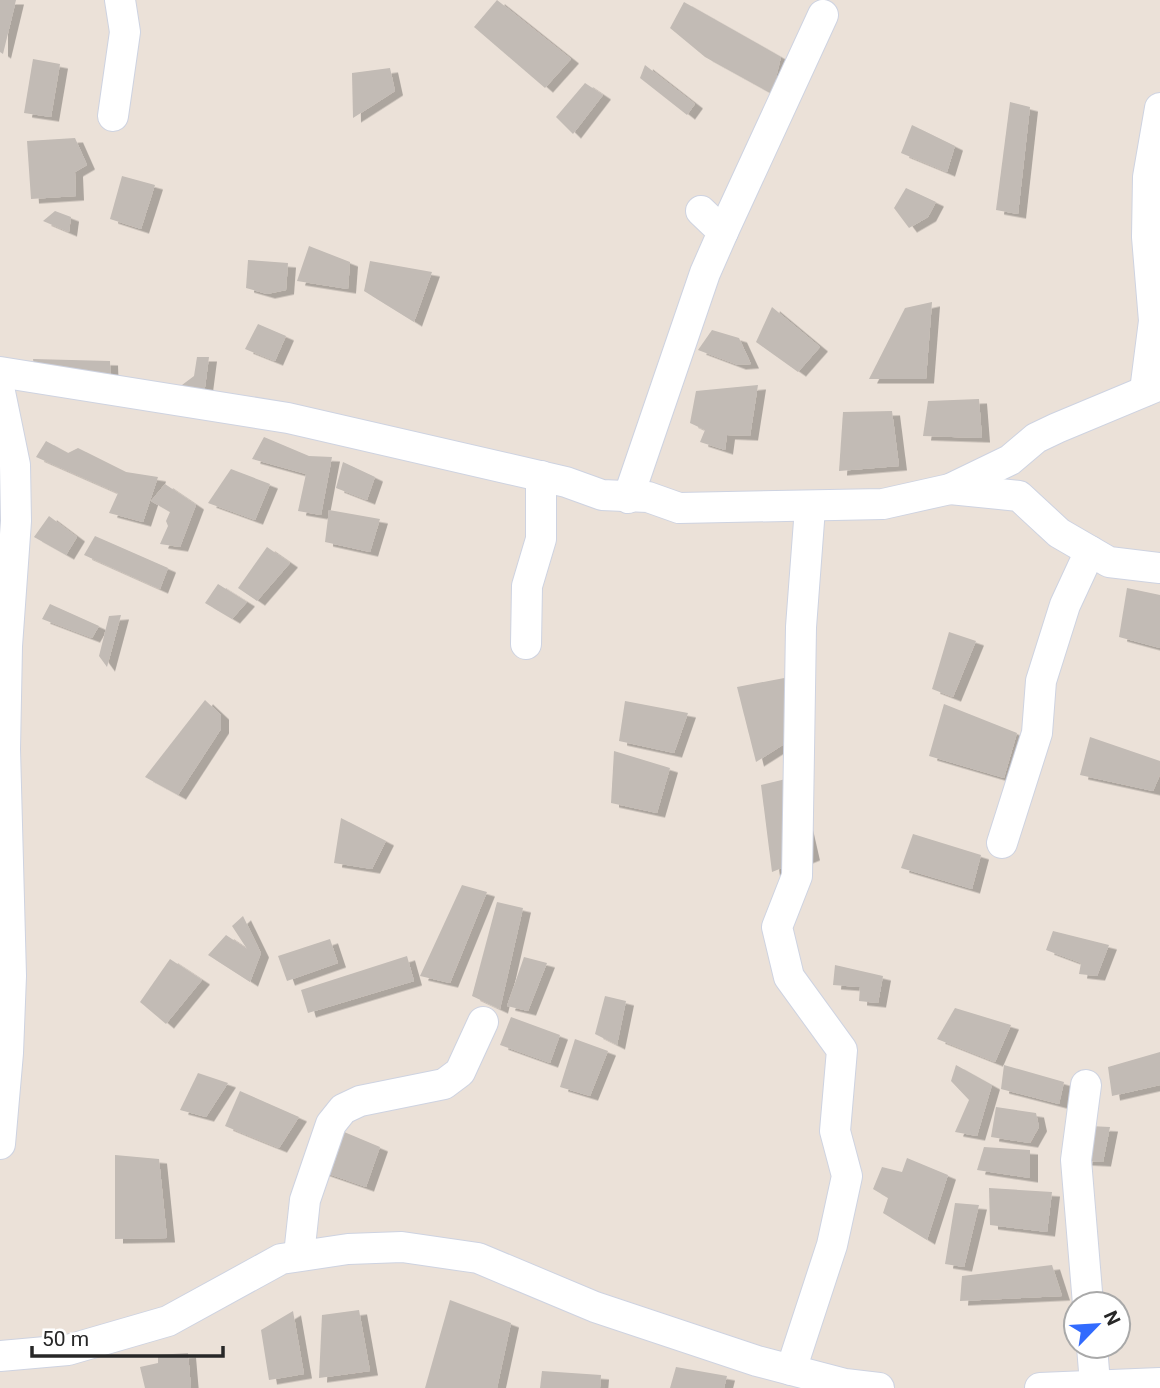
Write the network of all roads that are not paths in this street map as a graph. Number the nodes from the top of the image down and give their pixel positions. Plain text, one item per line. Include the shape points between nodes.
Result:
1 (120, 0) edge
2 (823, 15) dead end
3 (1160, 108) edge
4 (113, 116) dead end
5 (701, 211) dead end
6 (723, 232) junction
7 (0, 372) edge
8 (1153, 388) edge
9 (0, 392) edge
10 (541, 477) junction
11 (950, 489) junction
12 (628, 498) junction
13 (810, 508) junction
14 (1090, 551) junction
15 (1160, 568) edge
16 (526, 644) dead end
17 (3, 749) edge
18 (1002, 843) dead end
19 (483, 1022) dead end
20 (1086, 1085) dead end
21 (0, 1144) edge
22 (299, 1255) junction
23 (1087, 1290) edge
24 (0, 1356) edge
25 (1093, 1360) edge
26 (791, 1370) junction
27 (1160, 1383) edge
28 (1096, 1384) junction
29 (879, 1388) edge
30 (1041, 1388) edge

1 - 4 street via 125,32
2 - 6 street
3 - 8 street via 1148,177
5 - 6 street
6 - 12 street
7 - 10 street via 288,418
8 - 11 street via 1036,438 1010,460
9 - 17 street via 15,465
10 - 12 street
10 - 16 street via 541,539 527,586
11 - 13 street via 883,504
11 - 14 street via 1019,496 1059,533
12 - 13 street via 648,497 679,508
13 - 26 street via 801,627 797,876 777,927 789,976 842,1050 835,1131 847,1177 832,1245
14 - 15 street via 1109,562
14 - 18 street via 1065,606 1041,681 1037,733
17 - 21 street via 11,976
19 - 22 street via 460,1072 444,1084 360,1101 343,1110 331,1124 305,1200
20 - 23 street via 1076,1160
22 - 24 street via 265,1265 168,1321 68,1350
22 - 26 street via 402,1247 478,1258 595,1307
25 - 28 street
26 - 29 street
27 - 28 street
28 - 30 street

